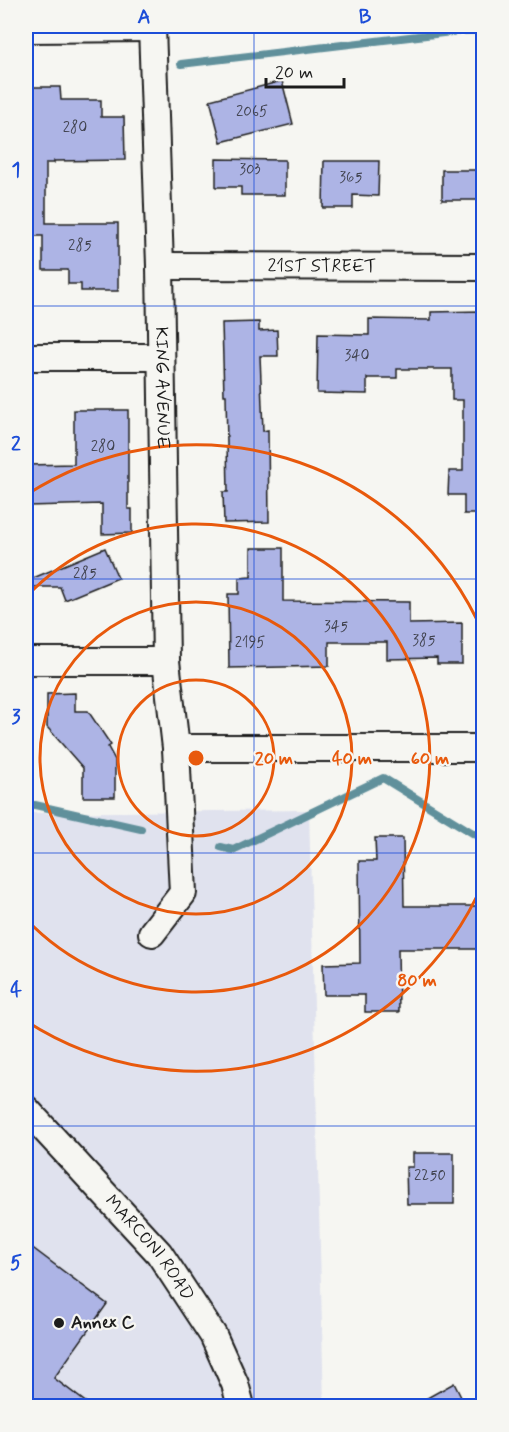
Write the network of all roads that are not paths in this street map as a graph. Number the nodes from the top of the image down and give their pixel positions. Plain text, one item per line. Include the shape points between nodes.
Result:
1 (152, 27) edge
2 (26, 29) edge
3 (160, 266) junction
4 (483, 267) edge
5 (26, 357) edge
6 (161, 357) junction
7 (26, 661) edge
8 (166, 661) junction
9 (176, 748) junction
10 (483, 748) edge
11 (152, 933) dead end
12 (26, 1110) edge
13 (241, 1407) edge

1 - 2 street
1 - 3 street, KING AVENUE
3 - 4 street, 21ST STREET
3 - 6 street, KING AVENUE
5 - 6 street
6 - 8 street, KING AVENUE
7 - 8 street
8 - 9 street, KING AVENUE
9 - 10 street
9 - 11 street, KING AVENUE via 183,893
12 - 13 street, MARCONI ROAD via 159,1253 213,1335

